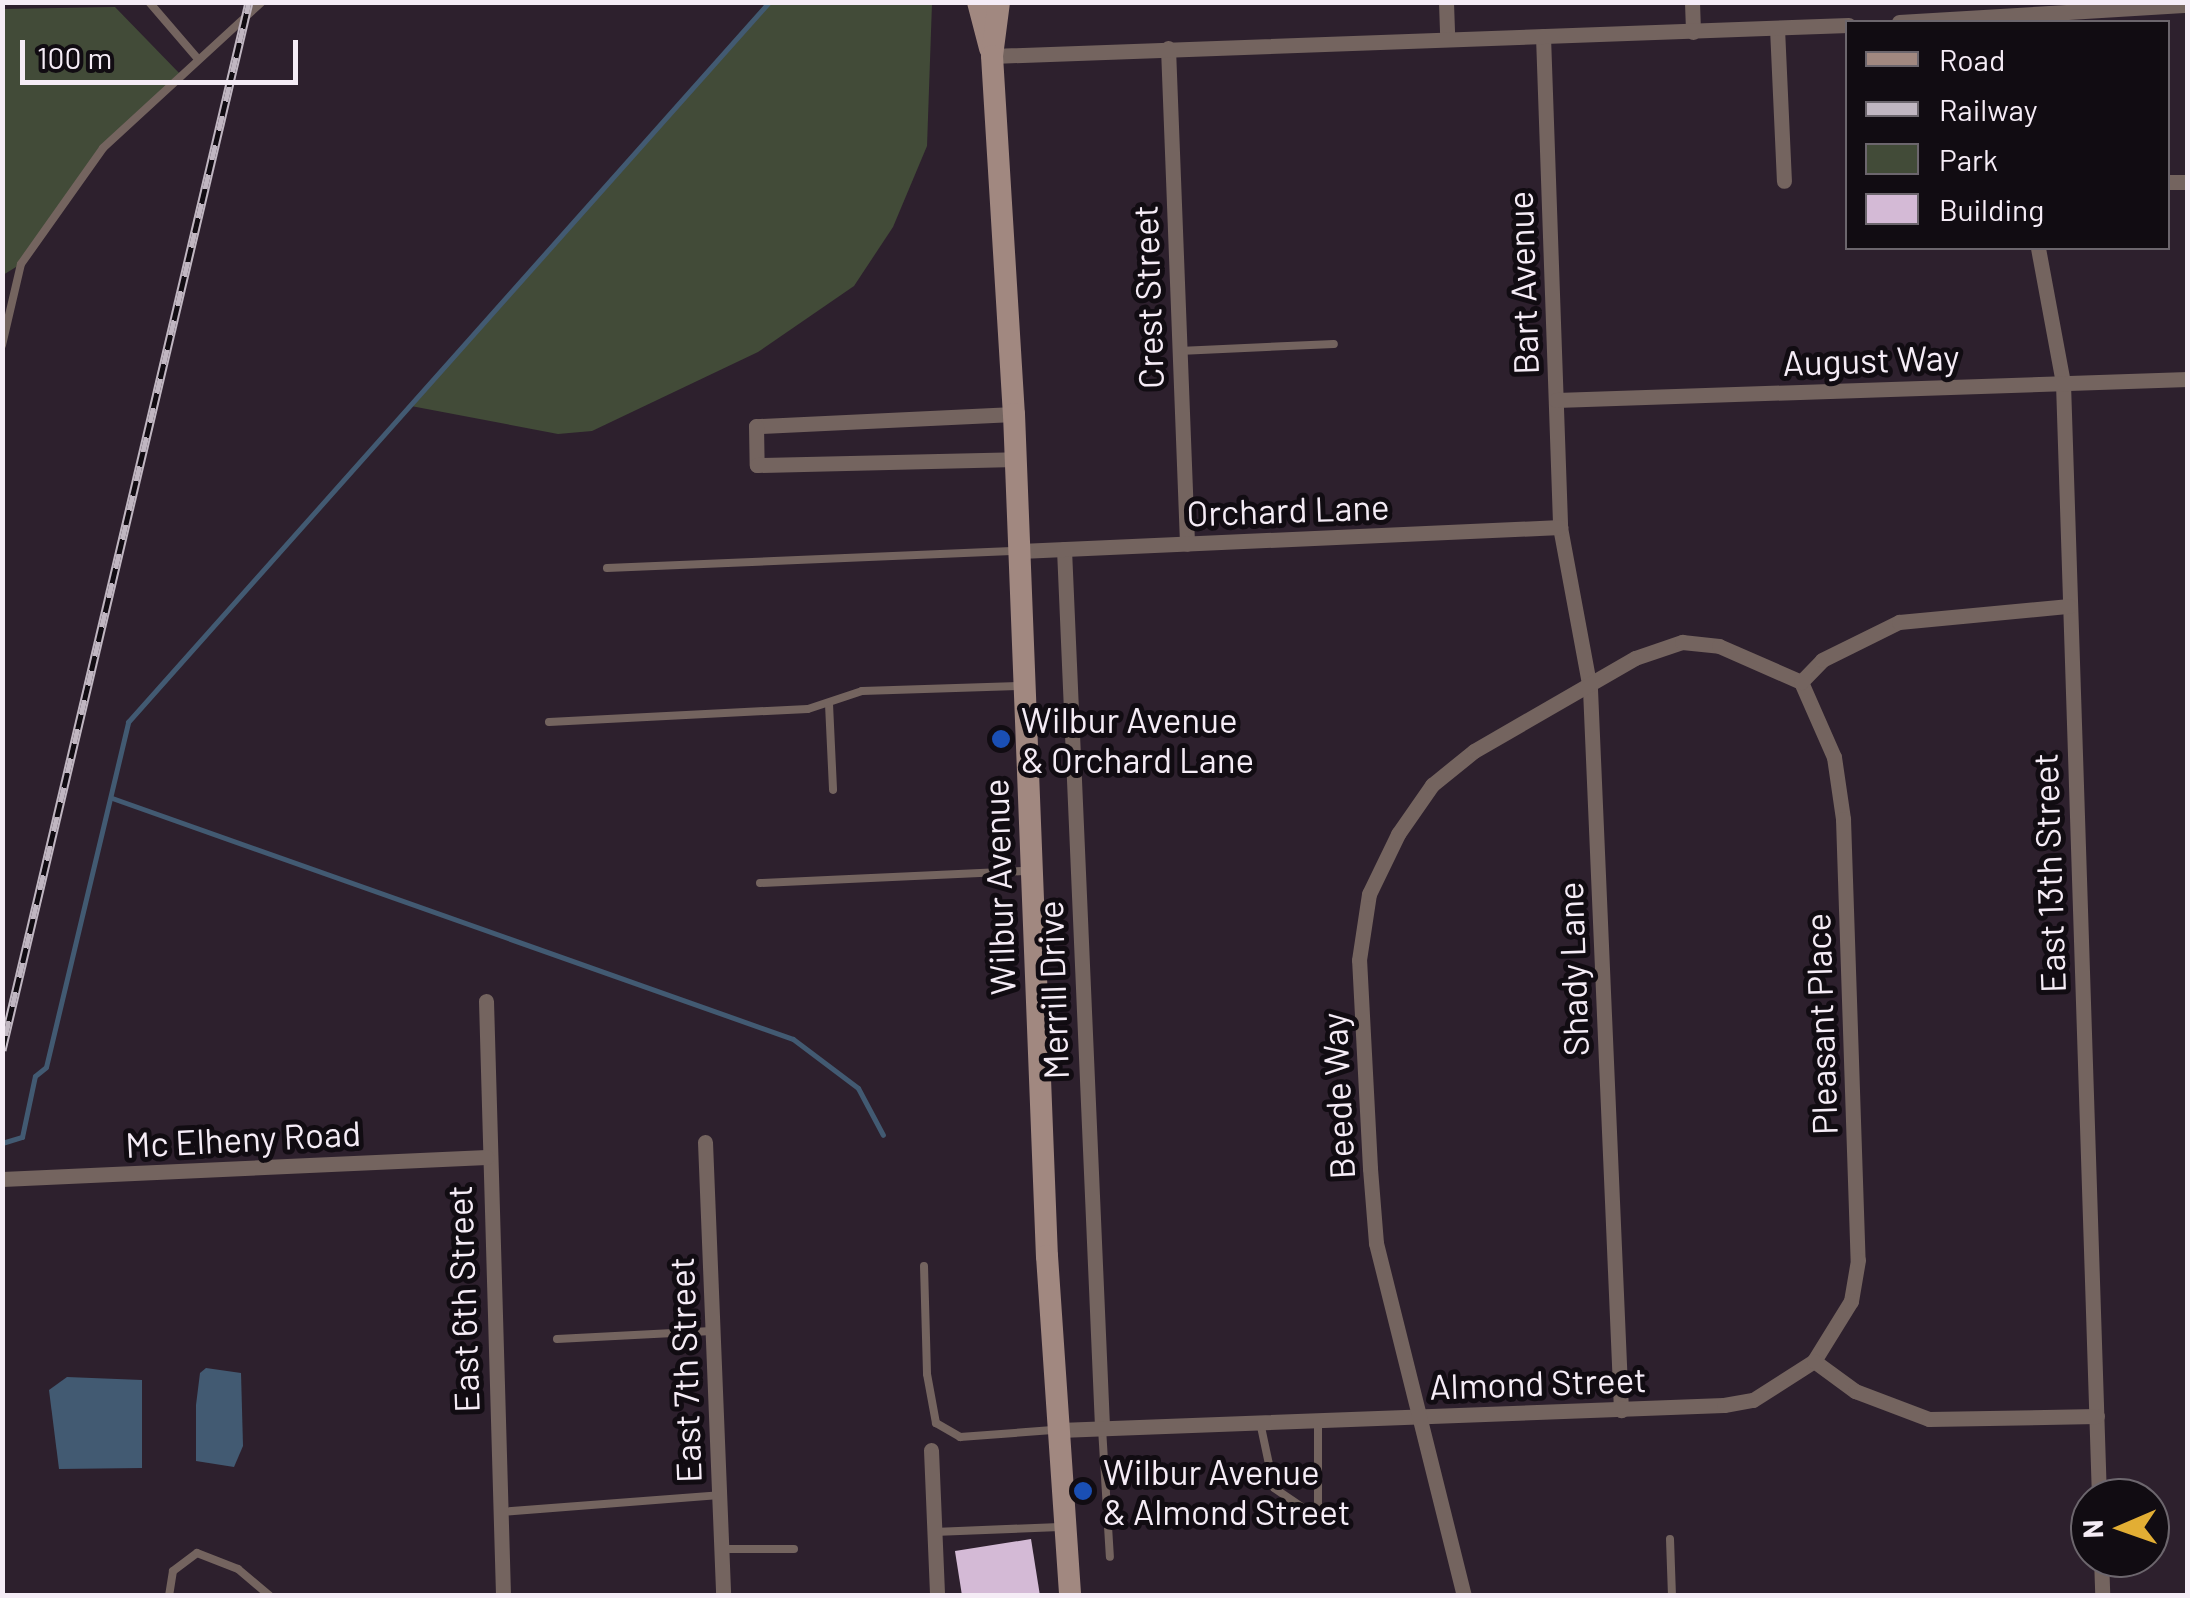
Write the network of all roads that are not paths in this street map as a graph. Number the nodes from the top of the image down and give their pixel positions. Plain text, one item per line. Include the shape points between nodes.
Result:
1 (149, 2) edge
2 (262, 2) edge
3 (978, 2) edge
4 (998, 2) edge
5 (1446, 2) edge
6 (1692, 2) edge
7 (2188, 5) edge
8 (2156, 7) edge
9 (2005, 14) edge
10 (1926, 20) edge
11 (1845, 25) edge
12 (1777, 28) junction
13 (1693, 32) junction
14 (1542, 36) junction
15 (1447, 37) junction
16 (1168, 48) junction
17 (992, 56) junction
18 (198, 59) junction
19 (1784, 181) dead end
20 (2038, 250) edge
21 (1334, 344) dead end
22 (2, 346) edge
23 (1180, 351) junction
24 (2188, 379) edge
25 (2062, 383) junction
26 (1556, 400) junction
27 (1014, 414) junction
28 (1016, 458) junction
29 (1560, 528) junction
30 (1187, 544) junction
31 (1064, 549) junction
32 (1020, 551) junction
33 (607, 568) dead end
34 (2069, 606) junction
35 (1801, 682) junction
36 (1025, 686) junction
37 (1590, 689) junction
38 (829, 704) junction
39 (549, 722) dead end
40 (833, 790) dead end
41 (1032, 871) junction
42 (760, 883) dead end
43 (486, 1001) dead end
44 (705, 1142) dead end
45 (487, 1157) junction
46 (2, 1179) edge
47 (924, 1266) dead end
48 (712, 1331) junction
49 (557, 1339) dead end
50 (1814, 1360) junction
51 (1621, 1410) junction
52 (1418, 1415) junction
53 (2097, 1416) junction
54 (1318, 1419) junction
55 (1260, 1422) junction
56 (1102, 1428) junction
57 (1059, 1430) junction
58 (931, 1450) dead end
59 (2099, 1478) edge
60 (719, 1495) junction
61 (500, 1512) junction
62 (1066, 1526) junction
63 (934, 1532) junction
64 (1670, 1539) dead end
65 (721, 1549) junction
66 (794, 1549) dead end
67 (1110, 1556) dead end
68 (169, 1596) edge
69 (270, 1596) edge
70 (504, 1596) edge
71 (723, 1596) edge
72 (937, 1596) edge
73 (1073, 1596) edge
74 (1464, 1596) edge
75 (1672, 1596) edge

1 - 18 lane
2 - 18 lane
3 - 17 main road, Wilbur Avenue
4 - 17 main road, Wilbur Avenue
5 - 15 street
6 - 13 street
7 - 8 street
8 - 9 street
9 - 10 street
11 - 12 street
12 - 13 street
12 - 19 street
13 - 14 street
14 - 15 street
14 - 26 street, Bart Avenue
15 - 16 street
16 - 17 street
16 - 23 street, Crest Street
17 - 27 main road, Wilbur Avenue
18 - 22 lane via 103,148 22,264
20 - 25 street, East 13th Street
21 - 23 lane
23 - 30 street, Crest Street
24 - 25 street, August Way
25 - 26 street, August Way
25 - 34 street, East 13th Street
26 - 29 street, Bart Avenue
27 - 28 main road, Wilbur Avenue
27 - 28 street via 756,426 757,465
28 - 32 main road, Wilbur Avenue
29 - 30 street, Orchard Lane
29 - 37 street, Shady Lane
30 - 31 street, Orchard Lane
31 - 32 street, Orchard Lane
31 - 56 street, Merrill Drive
32 - 33 lane
32 - 36 main road, Wilbur Avenue
34 - 35 street via 1900,622 1822,660
34 - 53 street, East 13th Street
35 - 37 street, Beede Way via 1752,656 1682,642 1634,658
35 - 50 street, Pleasant Place via 1834,757 1843,820 1858,1260 1851,1301
36 - 38 lane via 862,691
36 - 41 main road, Wilbur Avenue
37 - 51 street, Shady Lane
37 - 52 street, Beede Way via 1474,750 1432,785 1369,894 1360,960 1376,1243
38 - 39 lane
38 - 40 lane
41 - 42 lane
41 - 57 main road, Wilbur Avenue
43 - 45 street, East 6th Street
44 - 48 street, East 7th Street
45 - 46 street, Mc Elheny Road
45 - 61 street, East 6th Street
47 - 57 lane, Almond Street via 930,1408 953,1436
48 - 49 lane
48 - 60 street, East 7th Street
50 - 51 street, Almond Street via 1753,1400
50 - 53 street via 1855,1391 1929,1419
51 - 52 street, Almond Street
52 - 54 street, Almond Street
52 - 74 street, Beede Way
53 - 59 street, East 13th Street
54 - 55 street, Almond Street
54 - 55 lane via 1318,1518 1274,1488
55 - 56 street, Almond Street
56 - 57 street, Almond Street
56 - 67 lane
57 - 62 main road, Wilbur Avenue
58 - 63 street
60 - 61 lane
60 - 65 street, East 7th Street
61 - 70 street, East 6th Street
62 - 63 lane
62 - 73 main road, Wilbur Avenue
63 - 72 street
64 - 75 lane
65 - 66 lane
65 - 71 street, East 7th Street
68 - 69 lane via 172,1571 197,1552 238,1570

